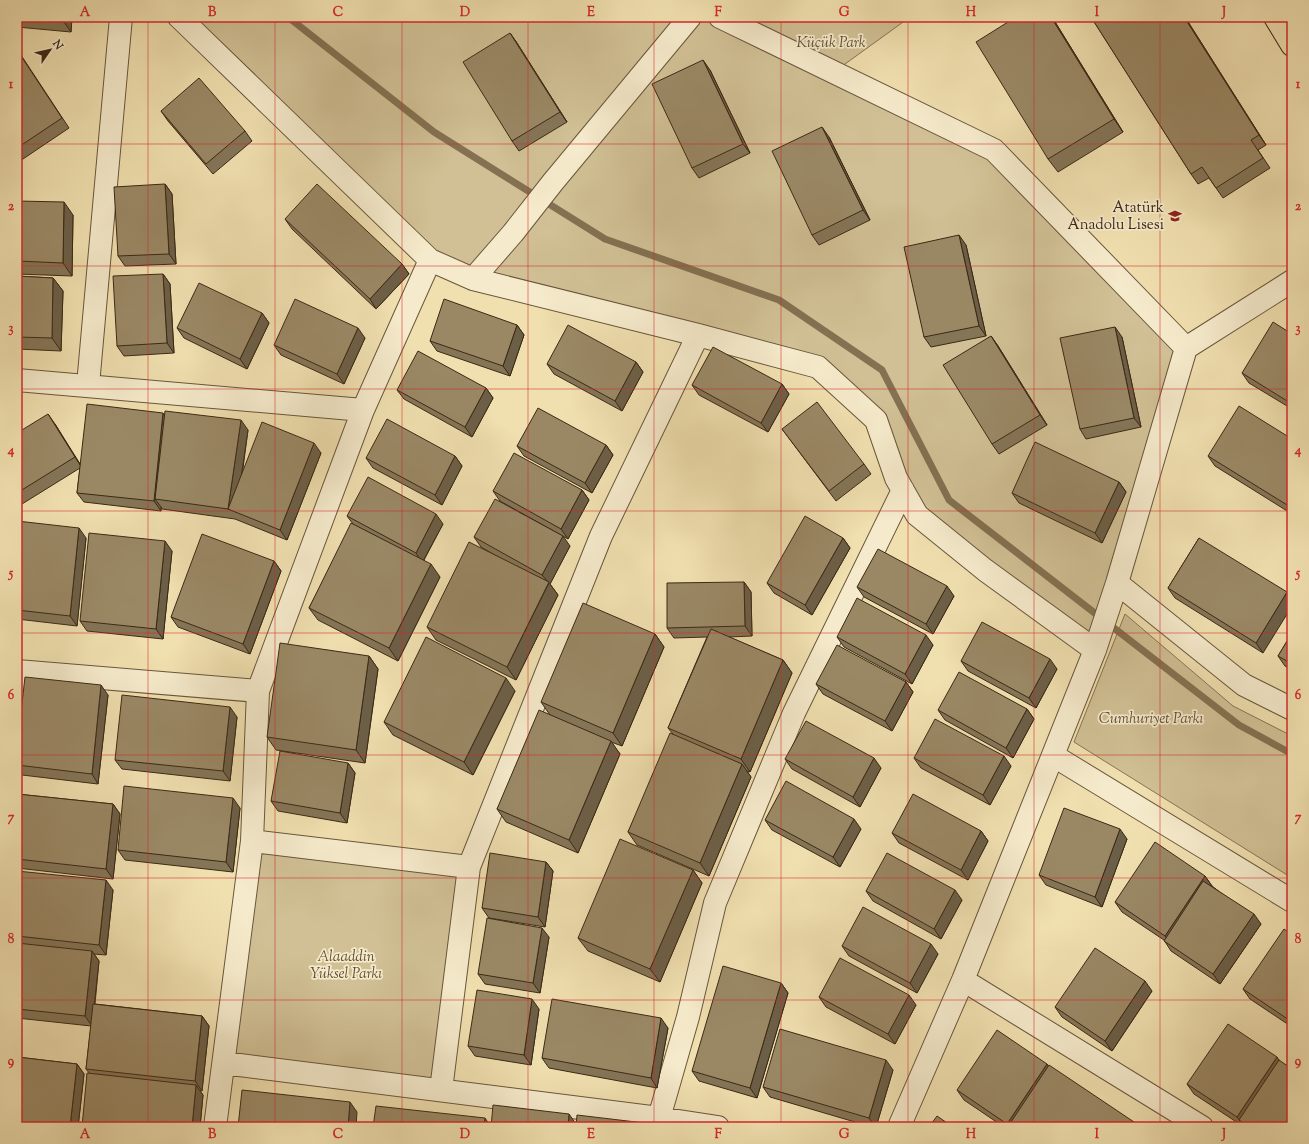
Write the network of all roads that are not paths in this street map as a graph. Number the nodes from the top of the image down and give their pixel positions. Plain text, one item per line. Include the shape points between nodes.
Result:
1 (121, 17) edge
2 (179, 17) edge
3 (690, 17) edge
4 (720, 17) edge
5 (1282, 20) edge
6 (1292, 45) edge
7 (430, 260) junction
8 (474, 279) junction
9 (1292, 282) edge
10 (698, 335) junction
11 (1186, 348) junction
12 (17, 380) edge
13 (88, 385) junction
14 (363, 410) junction
15 (903, 490) junction
16 (1117, 584) junction
17 (1095, 650) junction
18 (19, 672) edge
19 (258, 691) junction
20 (17, 702) edge
21 (1292, 709) edge
22 (1054, 756) junction
23 (252, 841) junction
24 (468, 867) junction
25 (1292, 901) edge
26 (963, 980) junction
27 (224, 1062) junction
28 (442, 1090) junction
29 (659, 1118) junction
30 (215, 1127) edge
31 (718, 1127) edge
32 (899, 1127) edge
33 (1202, 1127) edge

1 - 13 street
2 - 7 street
3 - 8 street
4 - 11 street via 994,150
5 - 6 main road
7 - 8 street
7 - 14 street
8 - 10 street
9 - 11 street
10 - 15 street via 818,367 876,420 896,478
10 - 24 street via 601,536
11 - 16 street
12 - 13 street
13 - 14 street
14 - 19 street
15 - 17 street via 917,515 985,570
15 - 29 street via 794,713 715,903 688,1017
16 - 17 street
16 - 21 street via 1244,685
17 - 22 street
18 - 19 street
18 - 20 street
19 - 23 street
22 - 25 street
22 - 26 street
23 - 24 street
23 - 27 street
24 - 28 street
26 - 32 street
26 - 33 street
27 - 28 street
27 - 30 street
28 - 29 street
29 - 31 street

